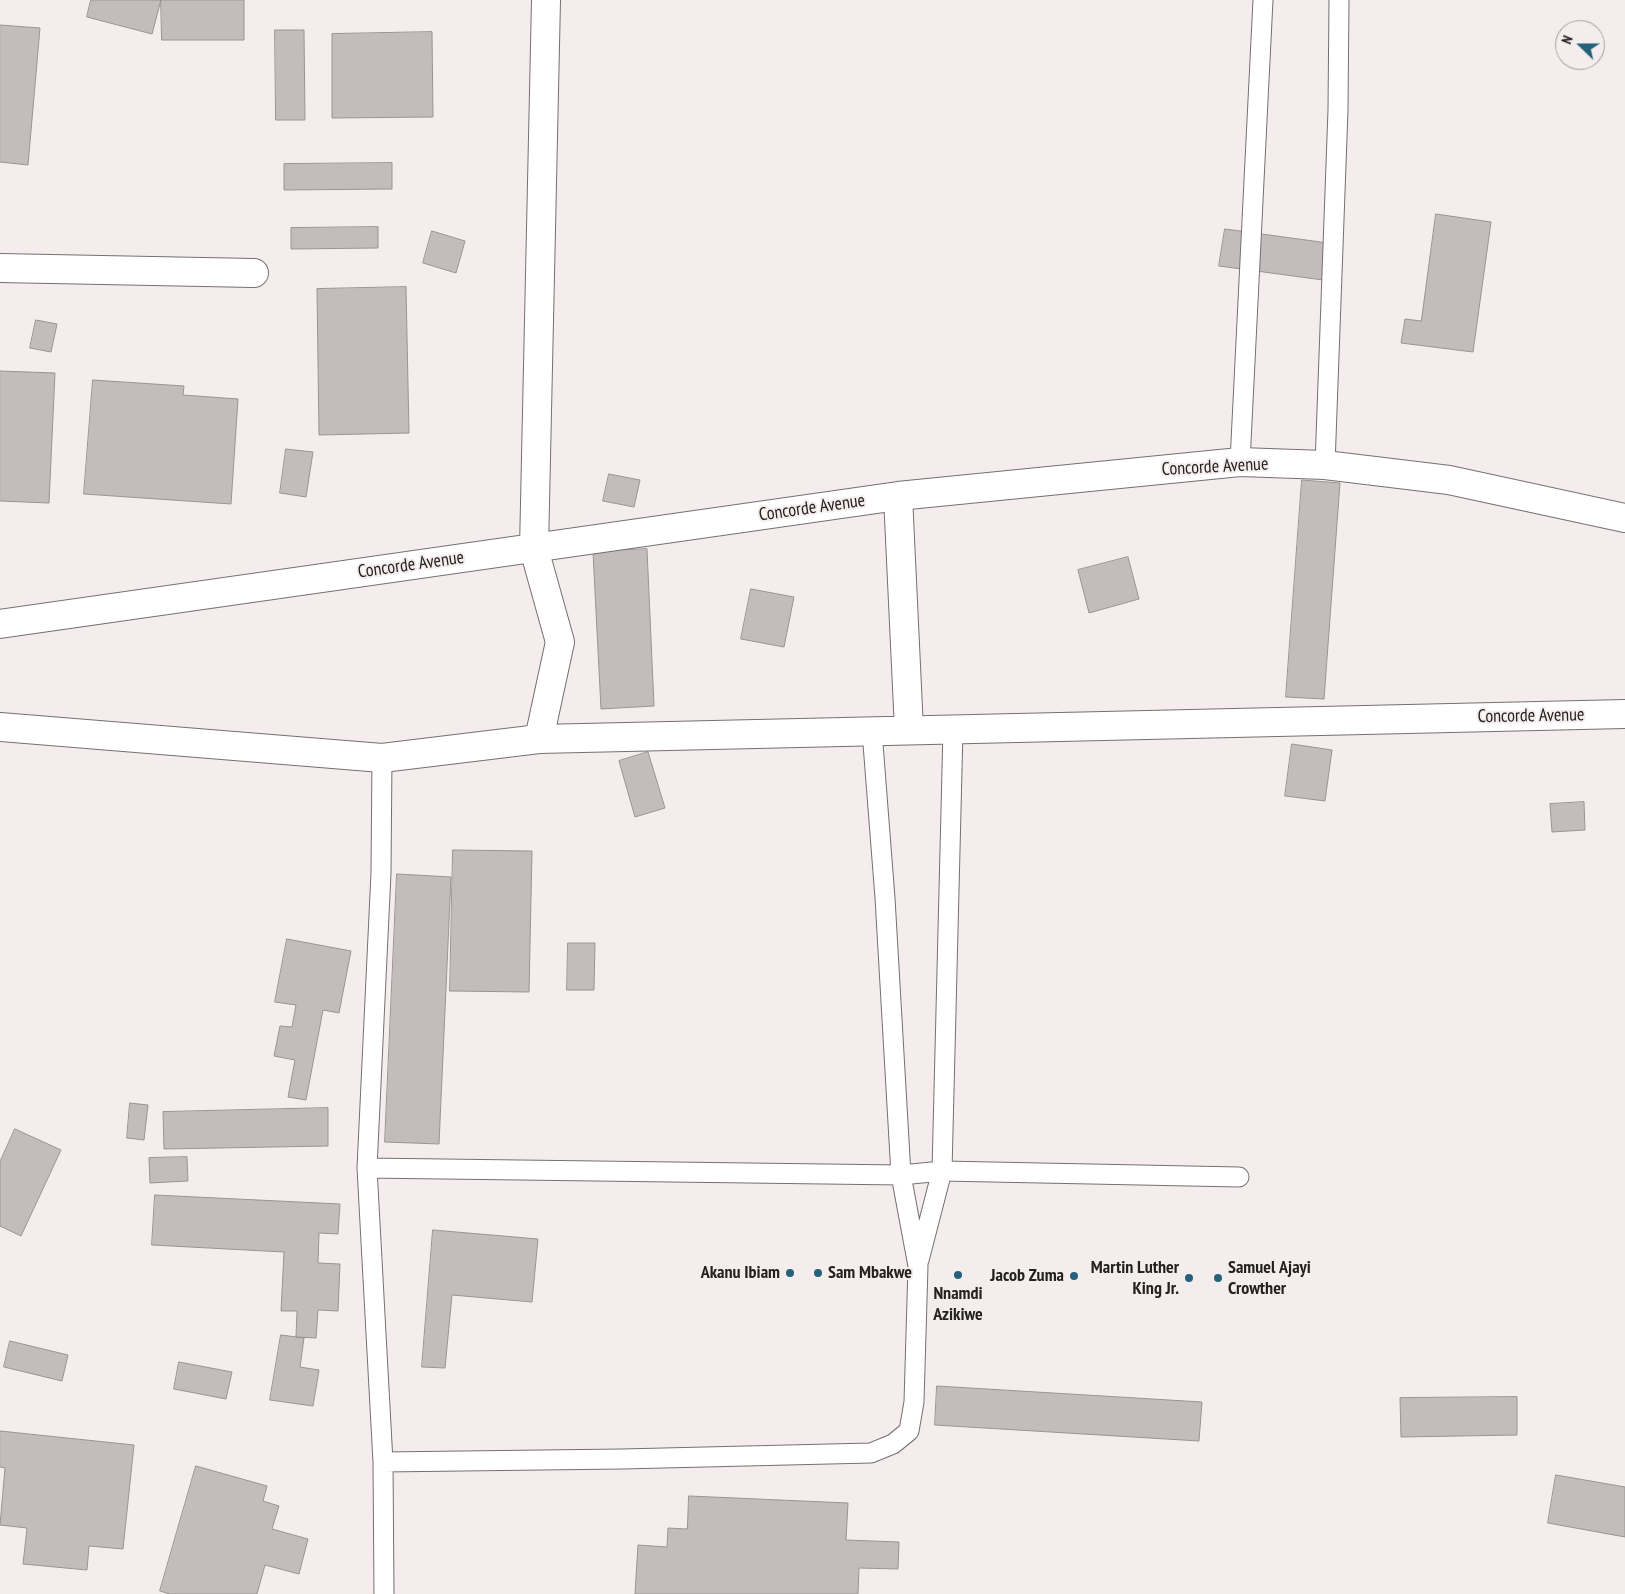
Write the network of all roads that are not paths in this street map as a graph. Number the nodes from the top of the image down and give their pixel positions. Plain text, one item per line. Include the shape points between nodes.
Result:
1 (546, 0) edge
2 (1263, 0) edge
3 (1339, 0) edge
4 (0, 268) edge
5 (254, 273) dead end
6 (1240, 462) junction
7 (1325, 465) junction
8 (898, 496) junction
9 (1625, 518) edge
10 (534, 548) junction
11 (0, 624) edge
12 (1625, 714) edge
13 (0, 727) edge
14 (909, 730) junction
15 (953, 730) junction
16 (872, 731) junction
17 (539, 739) junction
18 (382, 758) junction
19 (367, 1168) junction
20 (942, 1171) junction
21 (901, 1174) junction
22 (1239, 1177) dead end
23 (918, 1266) junction
24 (383, 1462) junction
25 (384, 1594) edge

1 - 10 street
2 - 6 lane
3 - 7 lane
4 - 5 street
6 - 7 street, Concorde Avenue
6 - 8 street, Concorde Avenue
7 - 9 street, Concorde Avenue via 1449,480
8 - 10 street, Concorde Avenue
8 - 14 street
10 - 11 street, Concorde Avenue
10 - 17 street via 560,642
12 - 15 street, Concorde Avenue
13 - 18 street, Concorde Avenue
14 - 15 street, Concorde Avenue
14 - 16 street, Concorde Avenue
15 - 20 lane
16 - 17 street, Concorde Avenue
16 - 21 lane
17 - 18 street, Concorde Avenue
18 - 19 lane via 381,873
19 - 21 lane
19 - 24 lane
20 - 21 lane
20 - 22 lane
20 - 23 lane
21 - 23 lane
23 - 24 lane via 914,1402 909,1431 893,1444 871,1453
24 - 25 lane

